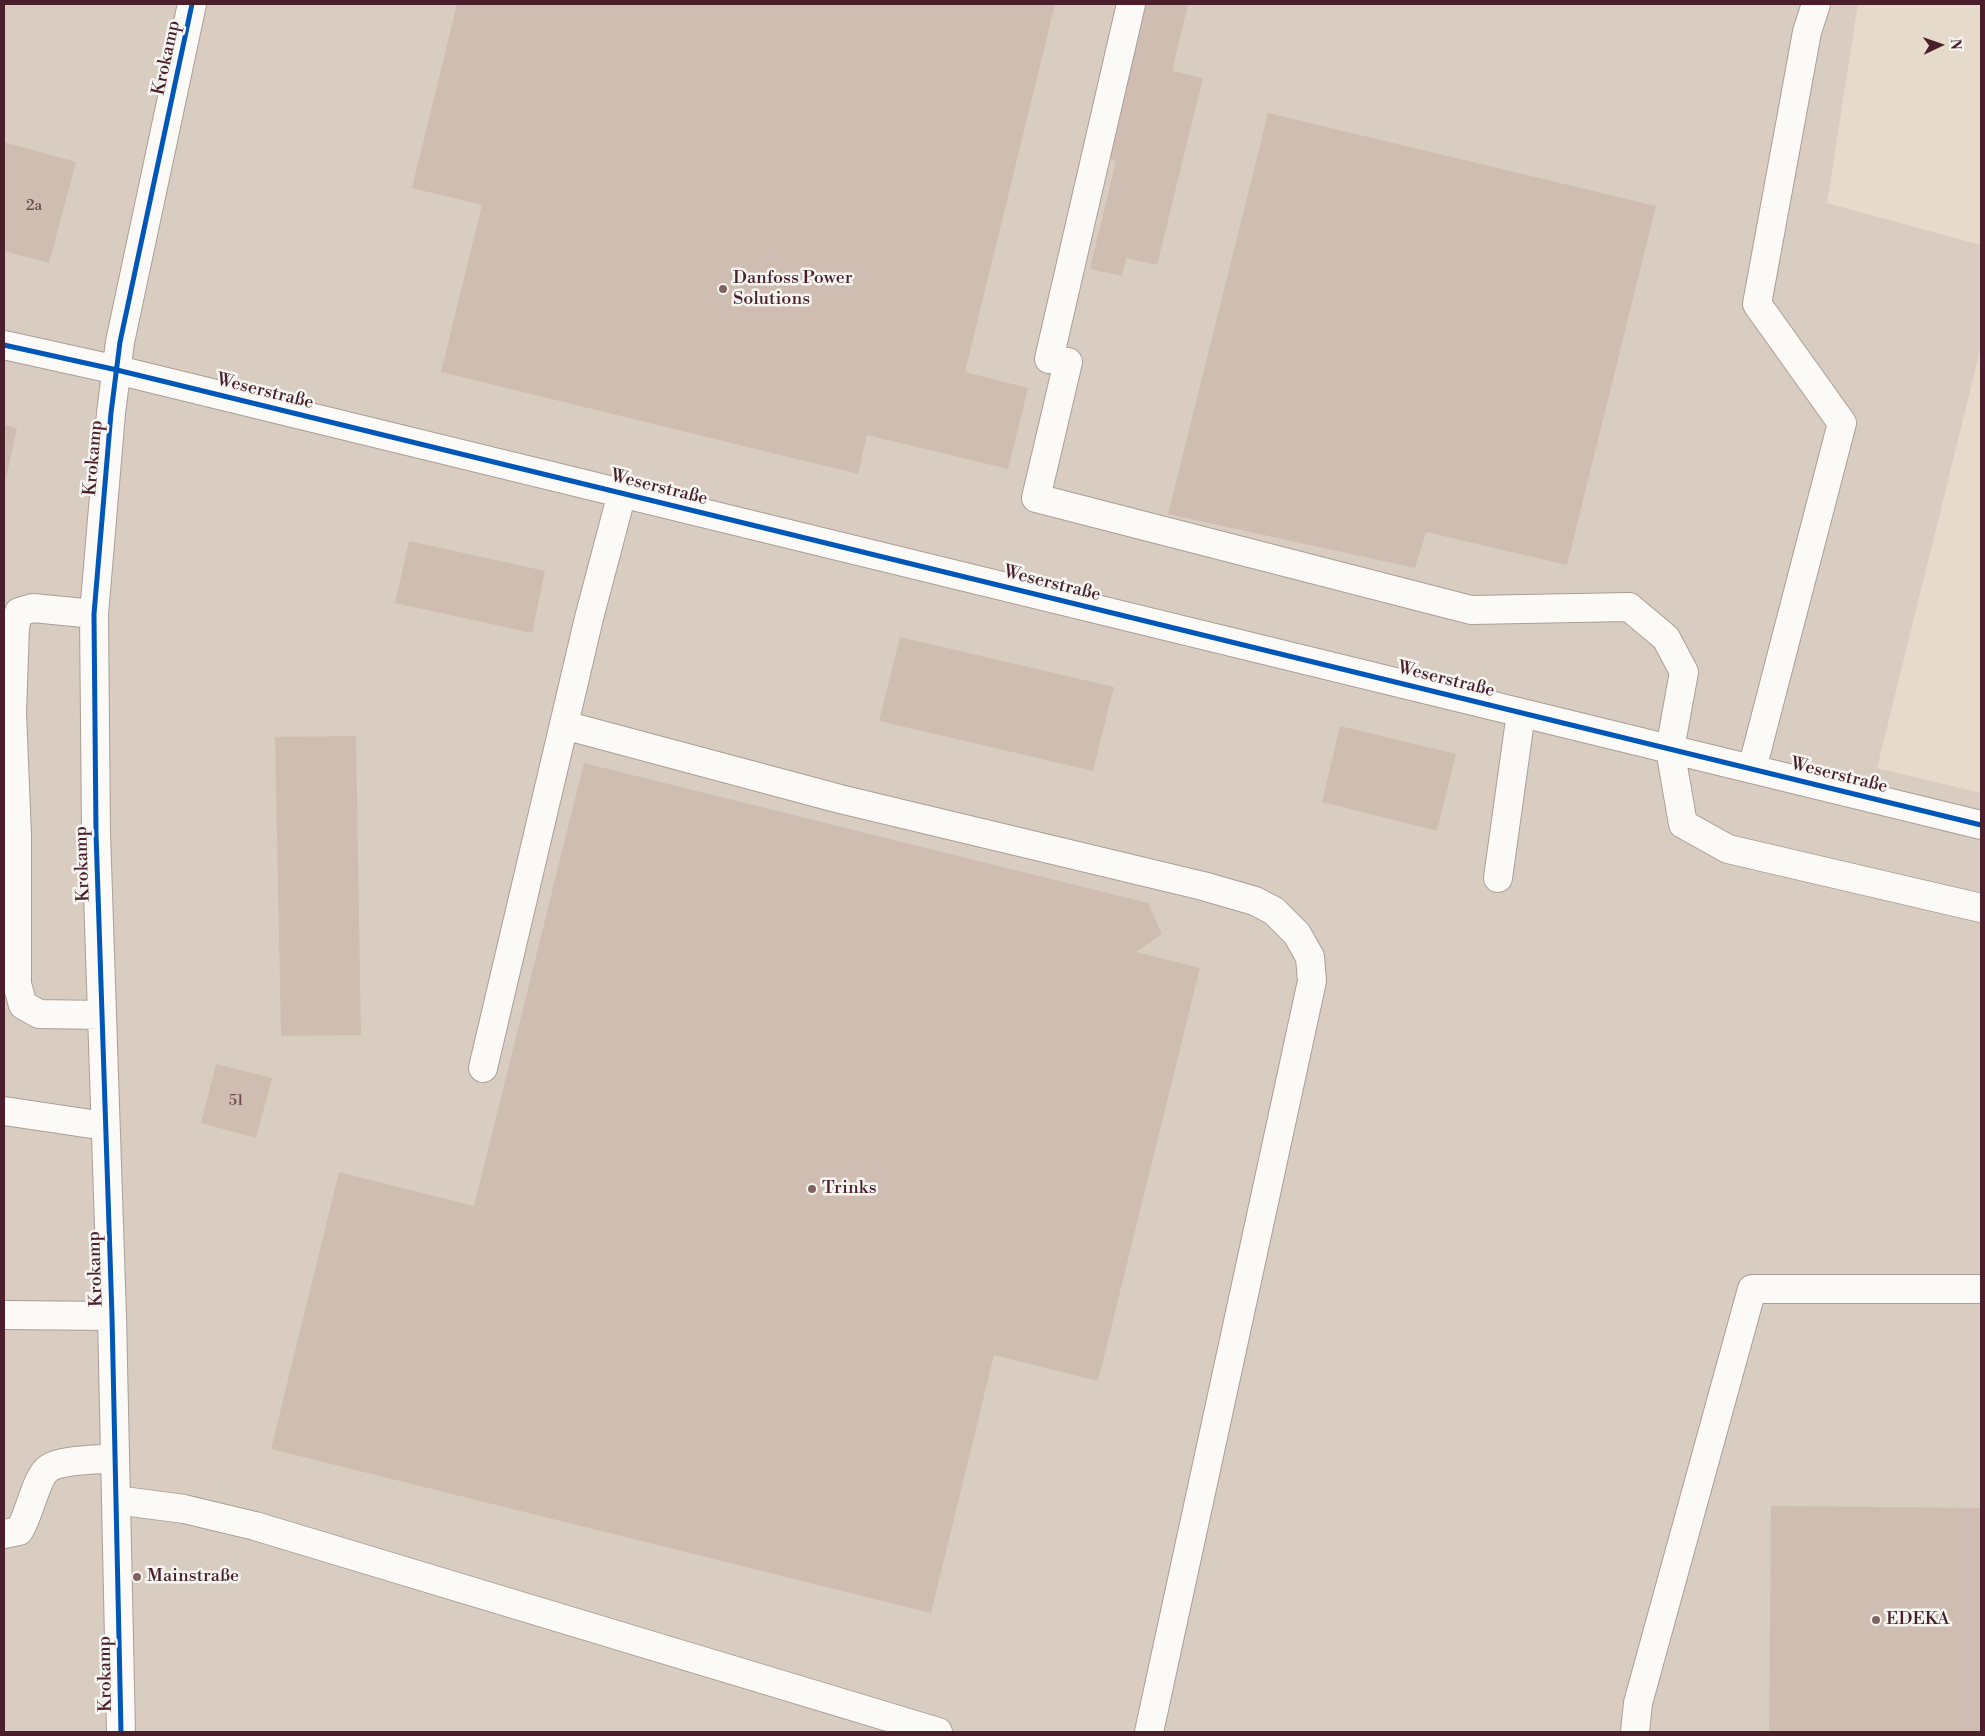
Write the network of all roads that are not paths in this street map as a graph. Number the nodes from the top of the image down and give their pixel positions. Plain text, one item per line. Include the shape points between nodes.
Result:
1 (192, 4) edge
2 (1131, 4) edge
3 (1816, 4) edge
4 (4, 344) edge
5 (117, 370) junction
6 (622, 493) junction
7 (94, 614) junction
8 (1522, 713) junction
9 (564, 725) junction
10 (1670, 748) junction
11 (1752, 769) junction
12 (1981, 825) edge
13 (1498, 878) dead end
14 (1981, 908) edge
15 (102, 1015) junction
16 (482, 1068) dead end
17 (4, 1111) edge
18 (105, 1126) junction
19 (1981, 1289) edge
20 (4, 1315) edge
21 (112, 1316) junction
22 (115, 1458) junction
23 (116, 1500) junction
24 (4, 1534) edge
25 (121, 1732) edge
26 (938, 1732) edge
27 (1149, 1732) edge
28 (1635, 1732) edge

1 - 5 street, Krokamp via 120,342
2 - 10 street via 1049,359 1068,362 1036,498 1471,610 1629,607 1666,638 1684,672
3 - 11 street via 1800,70 1757,304 1842,423
4 - 5 street, Weserstraße
5 - 6 street, Weserstraße
5 - 7 street, Krokamp
6 - 8 street, Weserstraße
6 - 9 street
7 - 15 street, Krokamp
7 - 15 street via 33,608 19,612 15,627 12,713 17,835 17,984 23,1005 40,1014
8 - 10 street, Weserstraße
8 - 13 street
9 - 16 street
9 - 27 street via 840,799 1220,891 1255,901 1274,911 1297,934 1310,957 1312,981
10 - 11 street, Weserstraße
10 - 14 street via 1683,824 1728,848
11 - 12 street, Weserstraße
15 - 18 street, Krokamp
17 - 18 street
18 - 21 street, Krokamp
19 - 28 street via 1752,1288 1638,1703
20 - 21 street
21 - 22 street, Krokamp
22 - 23 street, Krokamp
22 - 24 street via 48,1468 24,1524 19,1531
23 - 25 street, Krokamp
23 - 26 street via 184,1509 255,1526

